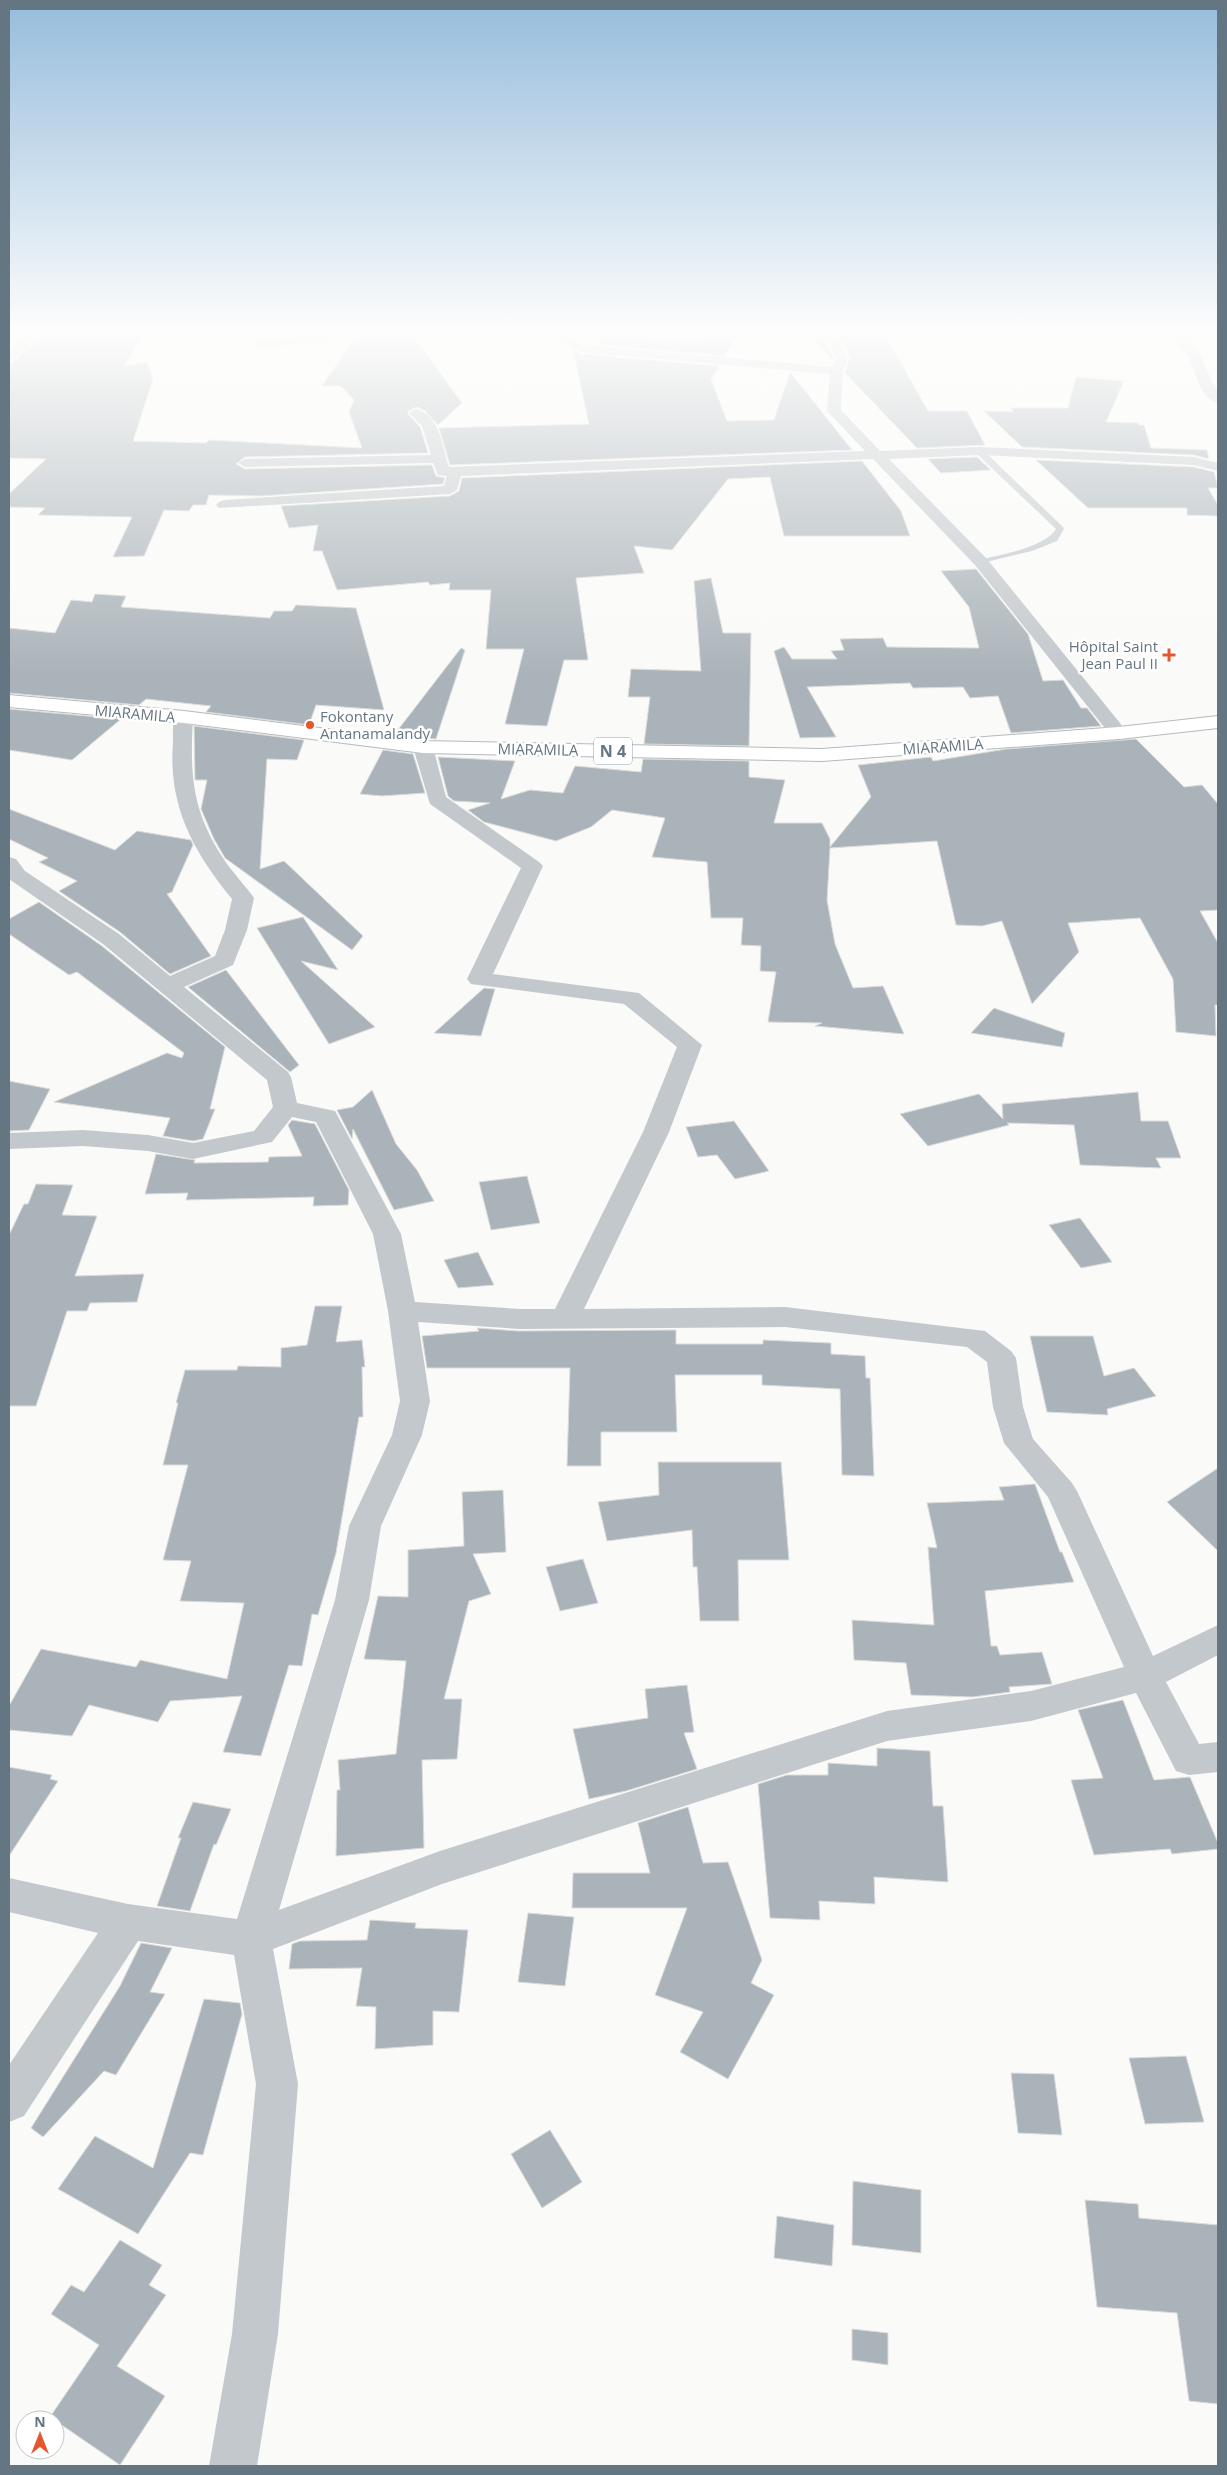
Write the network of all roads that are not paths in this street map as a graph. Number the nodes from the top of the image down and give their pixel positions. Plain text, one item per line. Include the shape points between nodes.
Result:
1 (436, 444) edge
2 (868, 444) edge
3 (979, 451) junction
4 (879, 455) junction
5 (437, 459) junction
6 (1216, 462) edge
7 (245, 463) dead end
8 (455, 472) junction
9 (224, 505) dead end
10 (981, 562) junction
11 (9, 701) edge
12 (184, 717) junction
13 (1218, 722) edge
14 (1119, 734) junction
15 (423, 747) junction
16 (9, 863) edge
17 (168, 986) junction
18 (286, 1108) junction
19 (9, 1140) edge
20 (402, 1311) junction
21 (565, 1319) junction
22 (1218, 1639) edge
23 (1145, 1676) junction
24 (1218, 1757) edge
25 (9, 1895) edge
26 (128, 1922) junction
27 (251, 1939) junction
28 (9, 2100) edge
29 (233, 2466) edge

1 - 5 street
2 - 4 street
3 - 4 street
3 - 6 street
3 - 10 lane via 1060,529 1054,539
4 - 8 street
4 - 10 street
5 - 7 street
5 - 8 street via 443,472
8 - 9 street via 450,490
10 - 14 street
11 - 12 main road, MIARAMILA / N 4
12 - 15 main road, MIARAMILA / N 4
12 - 17 street via 183,786 199,838 216,866 243,898 236,930 224,960
13 - 14 main road, MIARAMILA / N 4
14 - 15 main road, MIARAMILA / N 4 via 822,755
15 - 21 street via 437,800 532,866 479,979 631,998 690,1045 656,1132
16 - 17 street via 17,875 111,939
17 - 18 street via 279,1078
18 - 19 street via 263,1137 193,1151 83,1138
18 - 20 street via 326,1116 388,1234
20 - 21 street
20 - 27 street via 415,1401 407,1436 365,1526 352,1600
21 - 23 street via 786,1317 975,1338 1001,1358 1008,1407 1020,1443 1061,1491
22 - 23 street
23 - 24 street via 1189,1760
23 - 27 street via 1031,1706 888,1726 440,1868
25 - 26 street
26 - 27 street
26 - 28 street
27 - 29 street via 277,2084 255,2334

